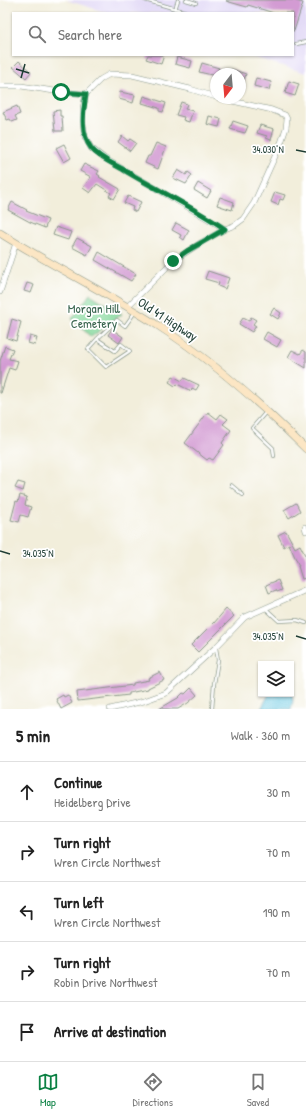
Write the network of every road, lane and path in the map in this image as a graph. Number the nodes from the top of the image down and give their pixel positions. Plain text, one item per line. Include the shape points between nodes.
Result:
1 (145, 0) edge
2 (178, 0) edge
3 (186, 0) edge
4 (196, 3) dead end
5 (175, 9) junction
6 (186, 12) edge
7 (306, 42) edge
8 (296, 44) dead end
9 (0, 86) edge
10 (86, 94) junction
11 (210, 95) edge
12 (246, 104) edge
13 (225, 229) junction
14 (0, 233) edge
15 (16, 244) junction
16 (0, 292) edge
17 (127, 307) junction
18 (135, 312) junction
19 (97, 339) junction
20 (266, 412) junction
21 (306, 449) edge
22 (274, 456) dead end
23 (231, 485) dead end
24 (243, 495) dead end
25 (306, 590) edge
26 (265, 607) junction
27 (306, 623) edge
28 (216, 647) junction
29 (110, 709) edge
30 (212, 709) edge

1 - 5 lane
2 - 5 lane
3 - 4 lane
5 - 6 lane
7 - 8 lane
9 - 10 street
10 - 11 street via 101,79 110,74 120,74
10 - 13 street via 83,122 85,136 92,148 104,158
12 - 13 street via 285,115 286,128 264,182 249,210 235,226
13 - 17 street via 173,261
14 - 15 main road, Old 41 Highway
15 - 16 street
15 - 17 main road, Old 41 Highway
17 - 18 main road, Old 41 Highway
18 - 19 lane via 125,326 117,320
18 - 20 main road, Old 41 Highway via 208,361
19 - 19 lane via 115,352 121,344 130,351 106,367 88,348
20 - 21 main road, Old 41 Highway
20 - 22 lane via 252,428 273,448
23 - 24 lane
25 - 26 street
26 - 27 lane via 279,621 297,620
26 - 28 street via 244,617
28 - 29 street via 166,693
28 - 30 lane via 218,660

